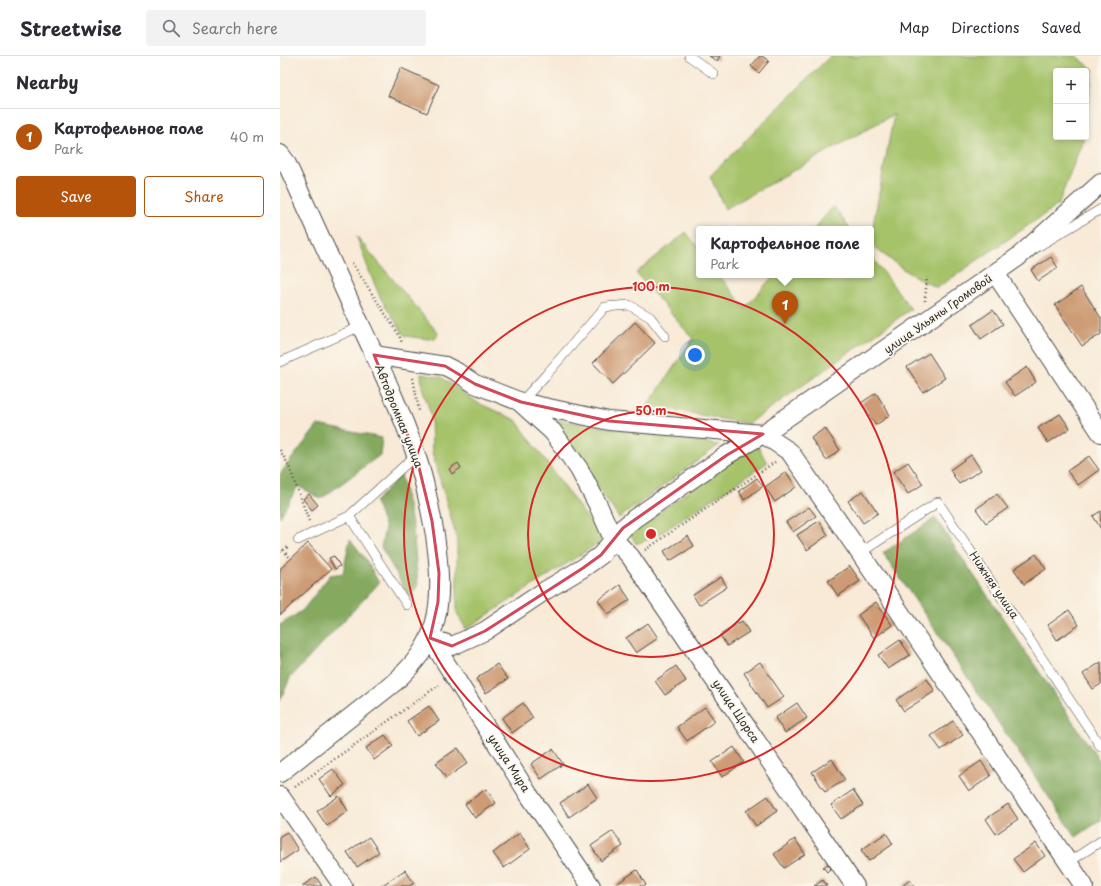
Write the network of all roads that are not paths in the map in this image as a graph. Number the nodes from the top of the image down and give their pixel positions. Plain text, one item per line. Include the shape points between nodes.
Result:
1 (689, 56) edge
2 (714, 74) dead end
3 (280, 154) edge
4 (1101, 183) edge
5 (1101, 209) edge
6 (1018, 257) junction
7 (995, 273) junction
8 (361, 326) junction
9 (666, 336) dead end
10 (374, 355) junction
11 (280, 362) edge
12 (520, 402) junction
13 (1101, 433) edge
14 (763, 434) junction
15 (416, 455) junction
16 (348, 516) junction
17 (613, 539) junction
18 (298, 540) dead end
19 (860, 553) junction
20 (408, 605) dead end
21 (430, 638) junction
22 (1101, 747) edge
23 (280, 773) edge
24 (280, 796) edge
25 (1101, 841) edge
26 (1069, 862) junction
27 (343, 886) edge
28 (591, 886) edge
29 (855, 886) edge
30 (1084, 886) edge

1 - 2 lane
3 - 8 street, Автодромная улица via 286,162
4 - 6 street
5 - 6 lane
6 - 7 street
7 - 13 street, улица Ульяны Громовой
7 - 14 street, улица Ульяны Громовой
8 - 10 street, Автодромная улица
8 - 11 lane
9 - 12 lane via 650,317 629,305 606,307
10 - 12 street via 445,366 475,384
10 - 15 street, Автодромная улица
12 - 14 street via 609,421
12 - 17 street via 553,432 579,469
14 - 17 street, улица Ульяны Громовой via 727,455 636,518
14 - 19 street via 790,452
15 - 16 lane
15 - 21 street, Автодромная улица via 427,493 439,573 438,602
16 - 18 lane
16 - 20 lane
17 - 21 street, улица Ульяны Громовой via 601,555 583,568 485,631 452,646
17 - 29 street, улица Щорса via 630,556
19 - 22 lane, Нижняя улица via 938,502
19 - 26 street
21 - 23 street, Автодромная улица via 421,654 395,682
21 - 28 street, улица Мира via 529,795
24 - 27 street
25 - 26 lane
26 - 30 street

